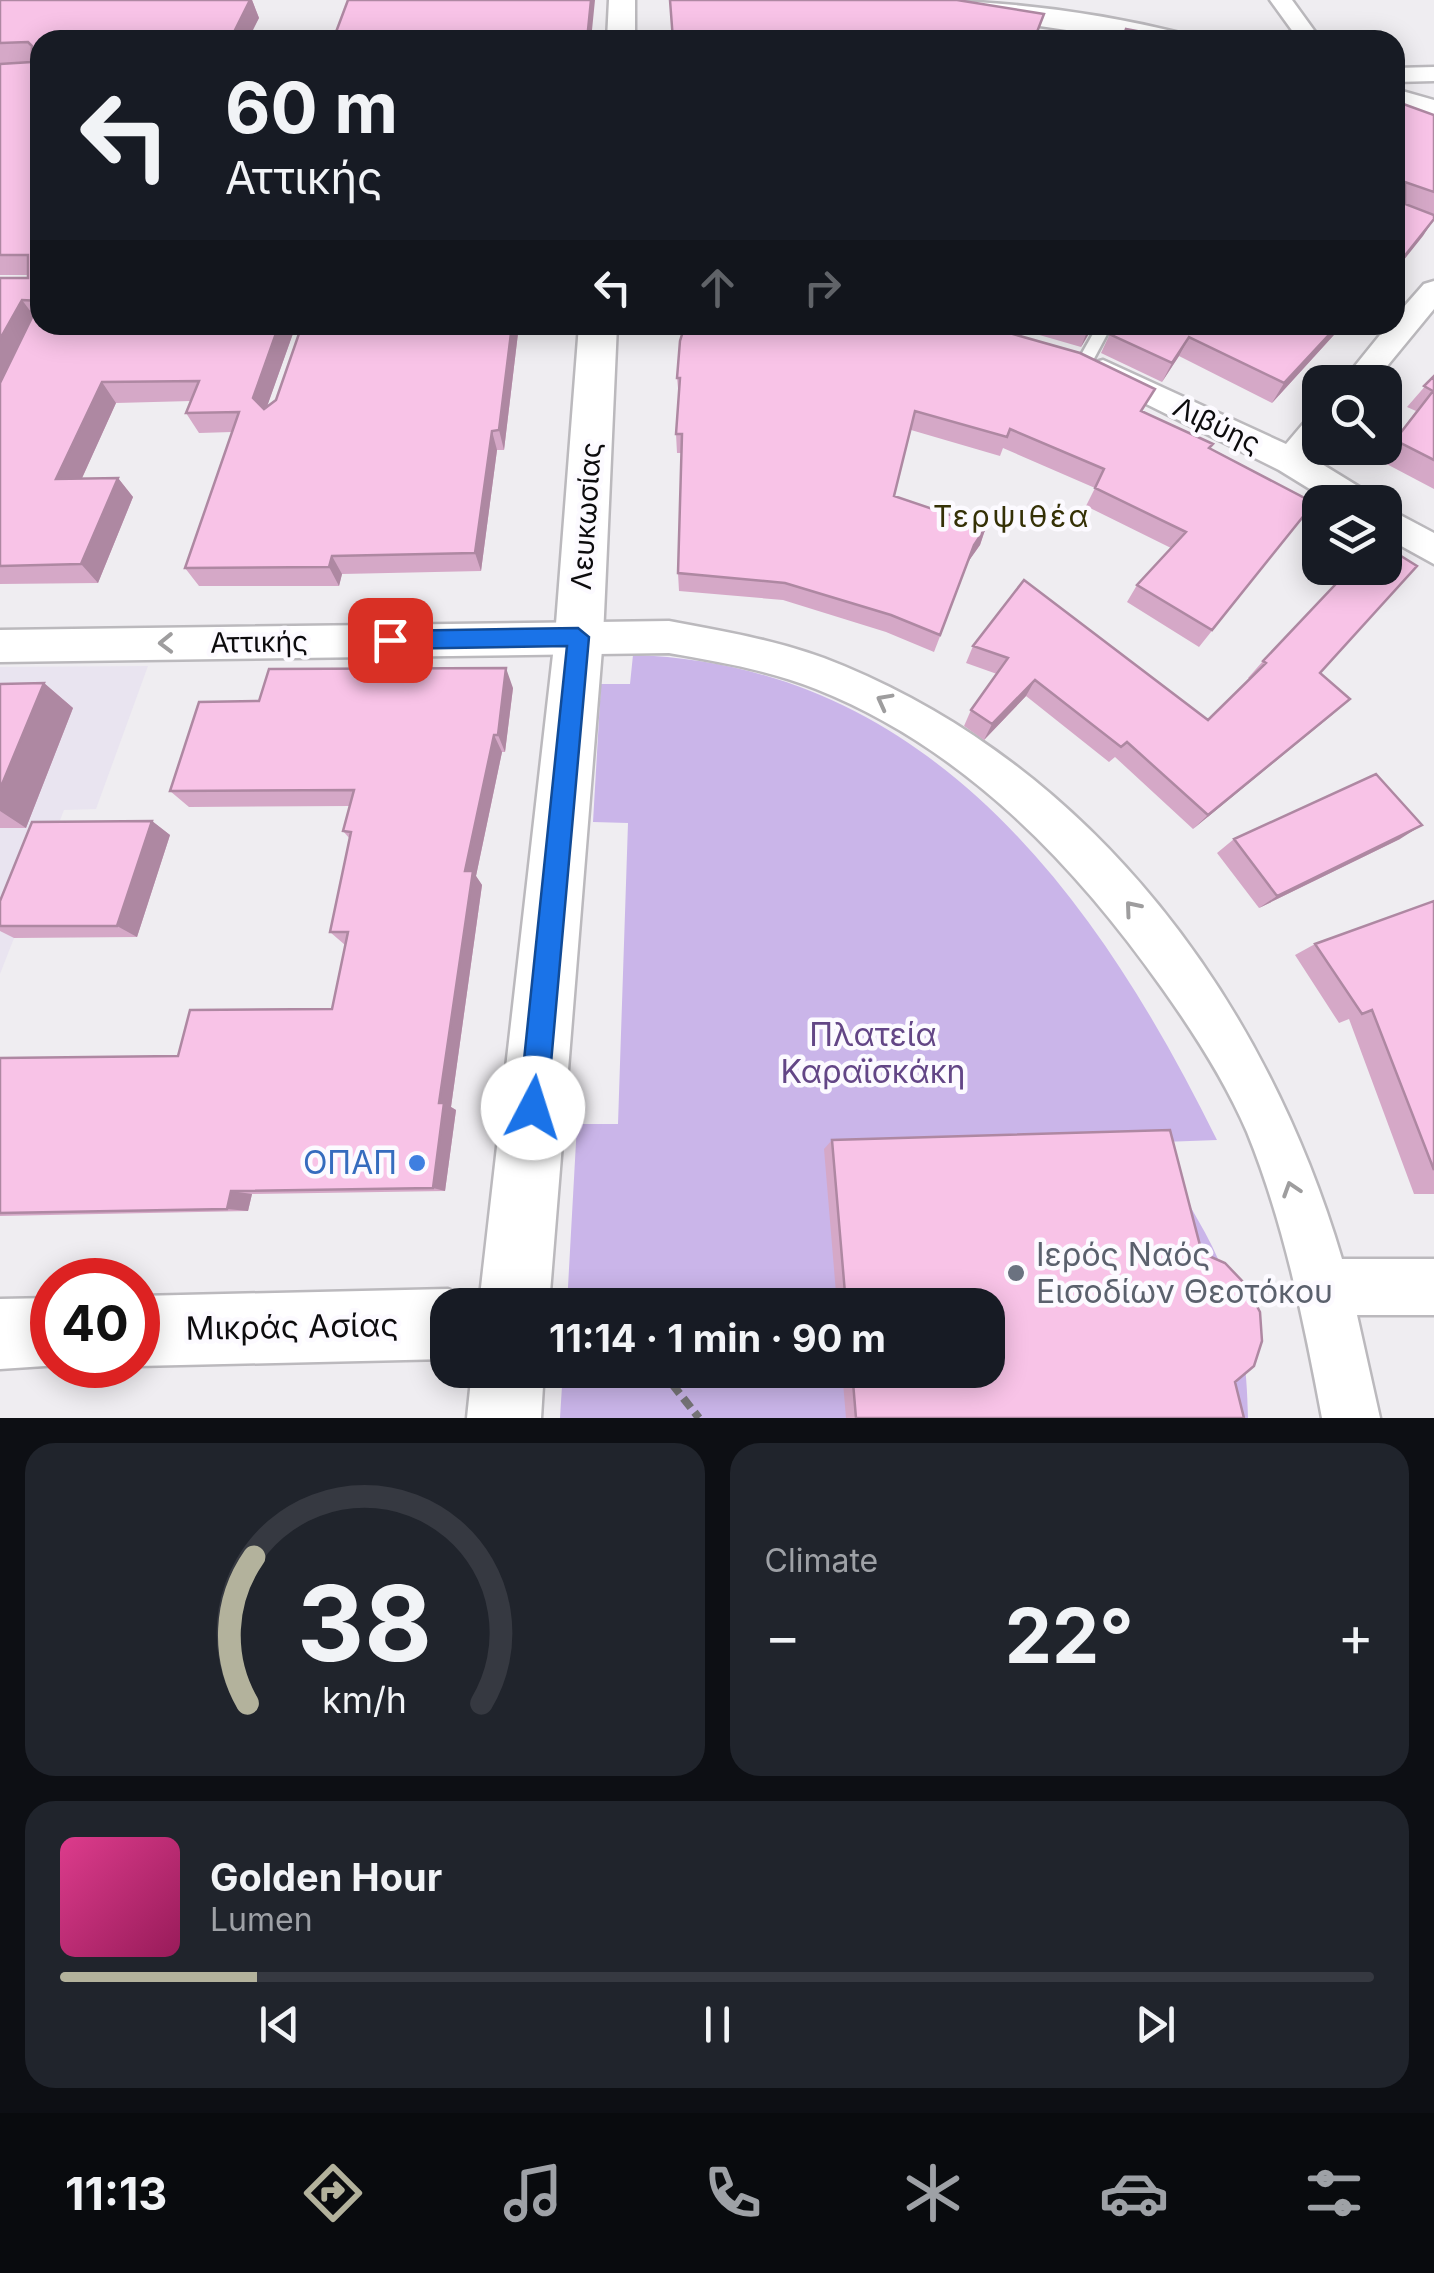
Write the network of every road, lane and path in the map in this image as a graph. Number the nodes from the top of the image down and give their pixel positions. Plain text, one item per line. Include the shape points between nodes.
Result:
1 (622, 0) edge
2 (920, 0) edge
3 (1282, 0) edge
4 (983, 3) edge
5 (621, 30) edge
6 (1122, 30) edge
7 (1303, 30) edge
8 (1405, 74) edge
9 (1434, 74) edge
10 (1405, 101) edge
11 (1434, 109) edge
12 (1434, 290) edge
13 (1405, 324) edge
14 (597, 335) edge
15 (1100, 335) edge
16 (1396, 335) edge
17 (1048, 351) edge
18 (1086, 362) junction
19 (1370, 365) edge
20 (1302, 448) edge
21 (1291, 461) junction
22 (1330, 485) edge
23 (1402, 530) edge
24 (1434, 550) edge
25 (578, 637) junction
26 (0, 646) edge
27 (1324, 1287) junction
28 (516, 1288) edge
29 (1434, 1288) edge
30 (430, 1324) edge
31 (160, 1331) edge
32 (30, 1333) edge
33 (0, 1334) edge
34 (506, 1388) edge
35 (675, 1388) edge
36 (504, 1418) edge
37 (699, 1418) edge
38 (1351, 1418) edge

1 - 5 street
2 - 4 street
3 - 7 street
4 - 6 street
8 - 9 street
10 - 11 street
12 - 13 street
14 - 25 street, Λευκωσίας
15 - 18 lane
16 - 19 street
17 - 18 street, Λιβύης
18 - 21 street, Λιβύης
20 - 21 street
21 - 22 street, Λιβύης
23 - 24 street
25 -> 26 street, Αττικής
27 -> 25 street via 1272,1131 1219,1030 1161,943 1025,795 955,741 876,696 796,662 723,643
25 - 28 street, Λευκωσίας
27 - 29 street
27 - 38 street
30 - 31 street, Μικράς Ασίας
32 - 33 street
34 - 36 street
35 - 37 path

